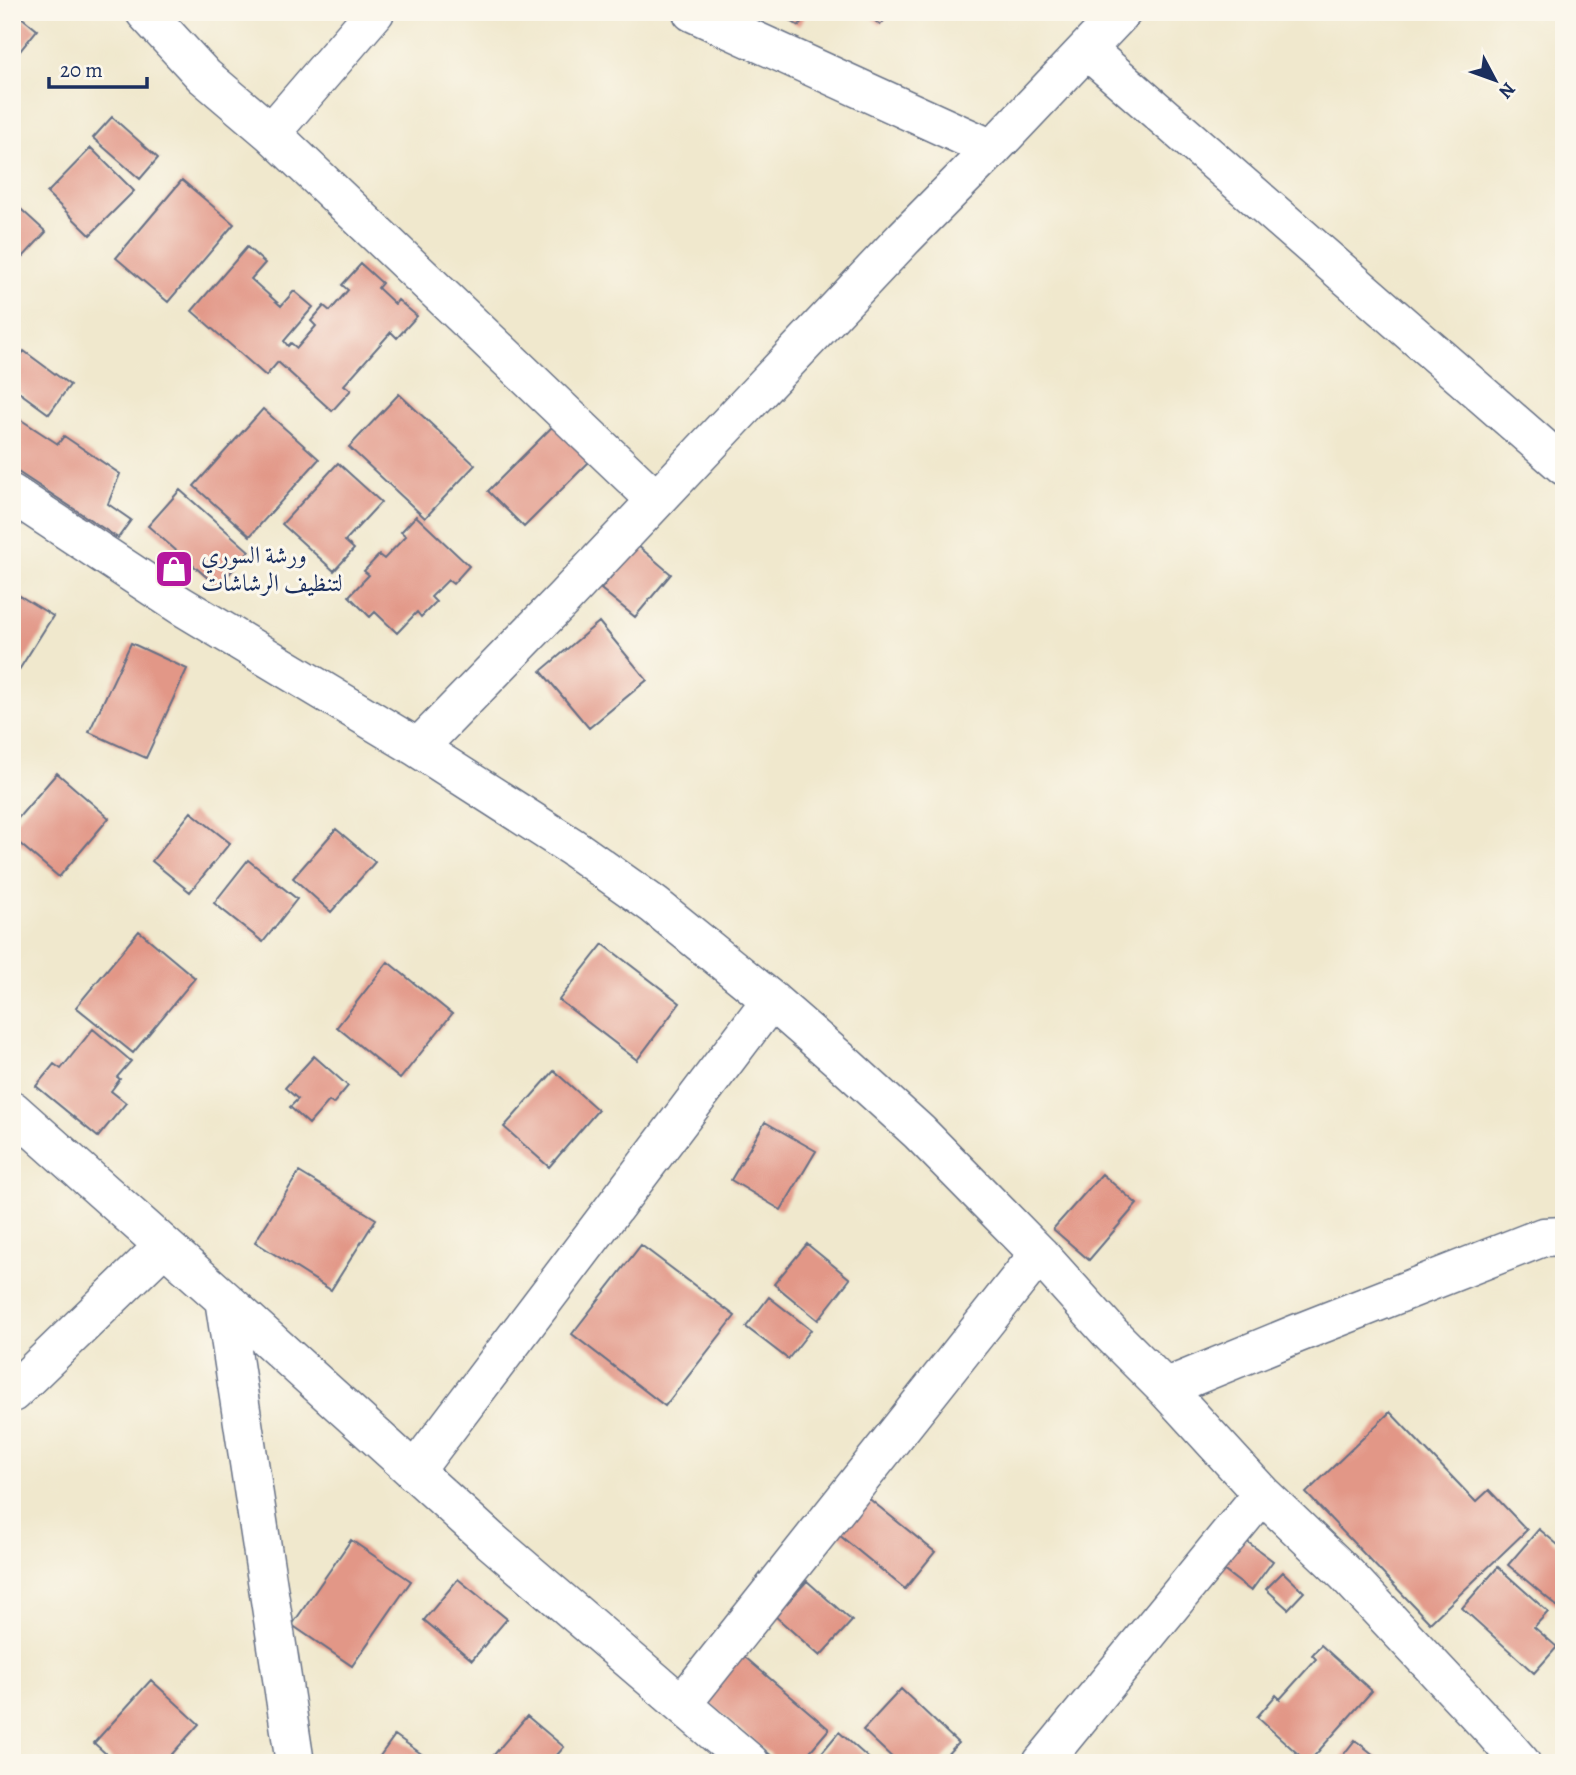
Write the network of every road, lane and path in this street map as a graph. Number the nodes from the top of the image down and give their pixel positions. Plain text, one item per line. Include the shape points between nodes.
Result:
1 (145, 12) edge
2 (375, 12) edge
3 (692, 12) edge
4 (1122, 12) edge
5 (1087, 50) junction
6 (271, 133) junction
7 (992, 149) junction
8 (1564, 466) edge
9 (12, 494) edge
10 (656, 500) junction
11 (418, 748) junction
12 (771, 1000) junction
13 (12, 1110) edge
14 (1564, 1236) edge
15 (164, 1246) junction
16 (1039, 1254) junction
17 (224, 1298) junction
18 (1165, 1388) junction
19 (12, 1393) edge
20 (414, 1472) junction
21 (1262, 1494) junction
22 (682, 1704) junction
23 (295, 1763) edge
24 (750, 1763) edge
25 (1042, 1763) edge
26 (1521, 1763) edge

1 - 6 street via 204,76
2 - 6 street
3 - 7 street
4 - 5 street
5 - 7 street
5 - 8 street
6 - 10 street
7 - 10 street
9 - 11 street via 180,606
10 - 11 street
11 - 12 street via 583,854
12 - 16 street via 919,1132
12 - 20 street
13 - 15 street
14 - 18 street via 1543,1237
15 - 17 street
15 - 19 street
16 - 18 street
16 - 22 street
17 - 20 street
17 - 23 street
18 - 21 street
20 - 22 street
21 - 25 street
21 - 26 street via 1346,1574
22 - 24 street

